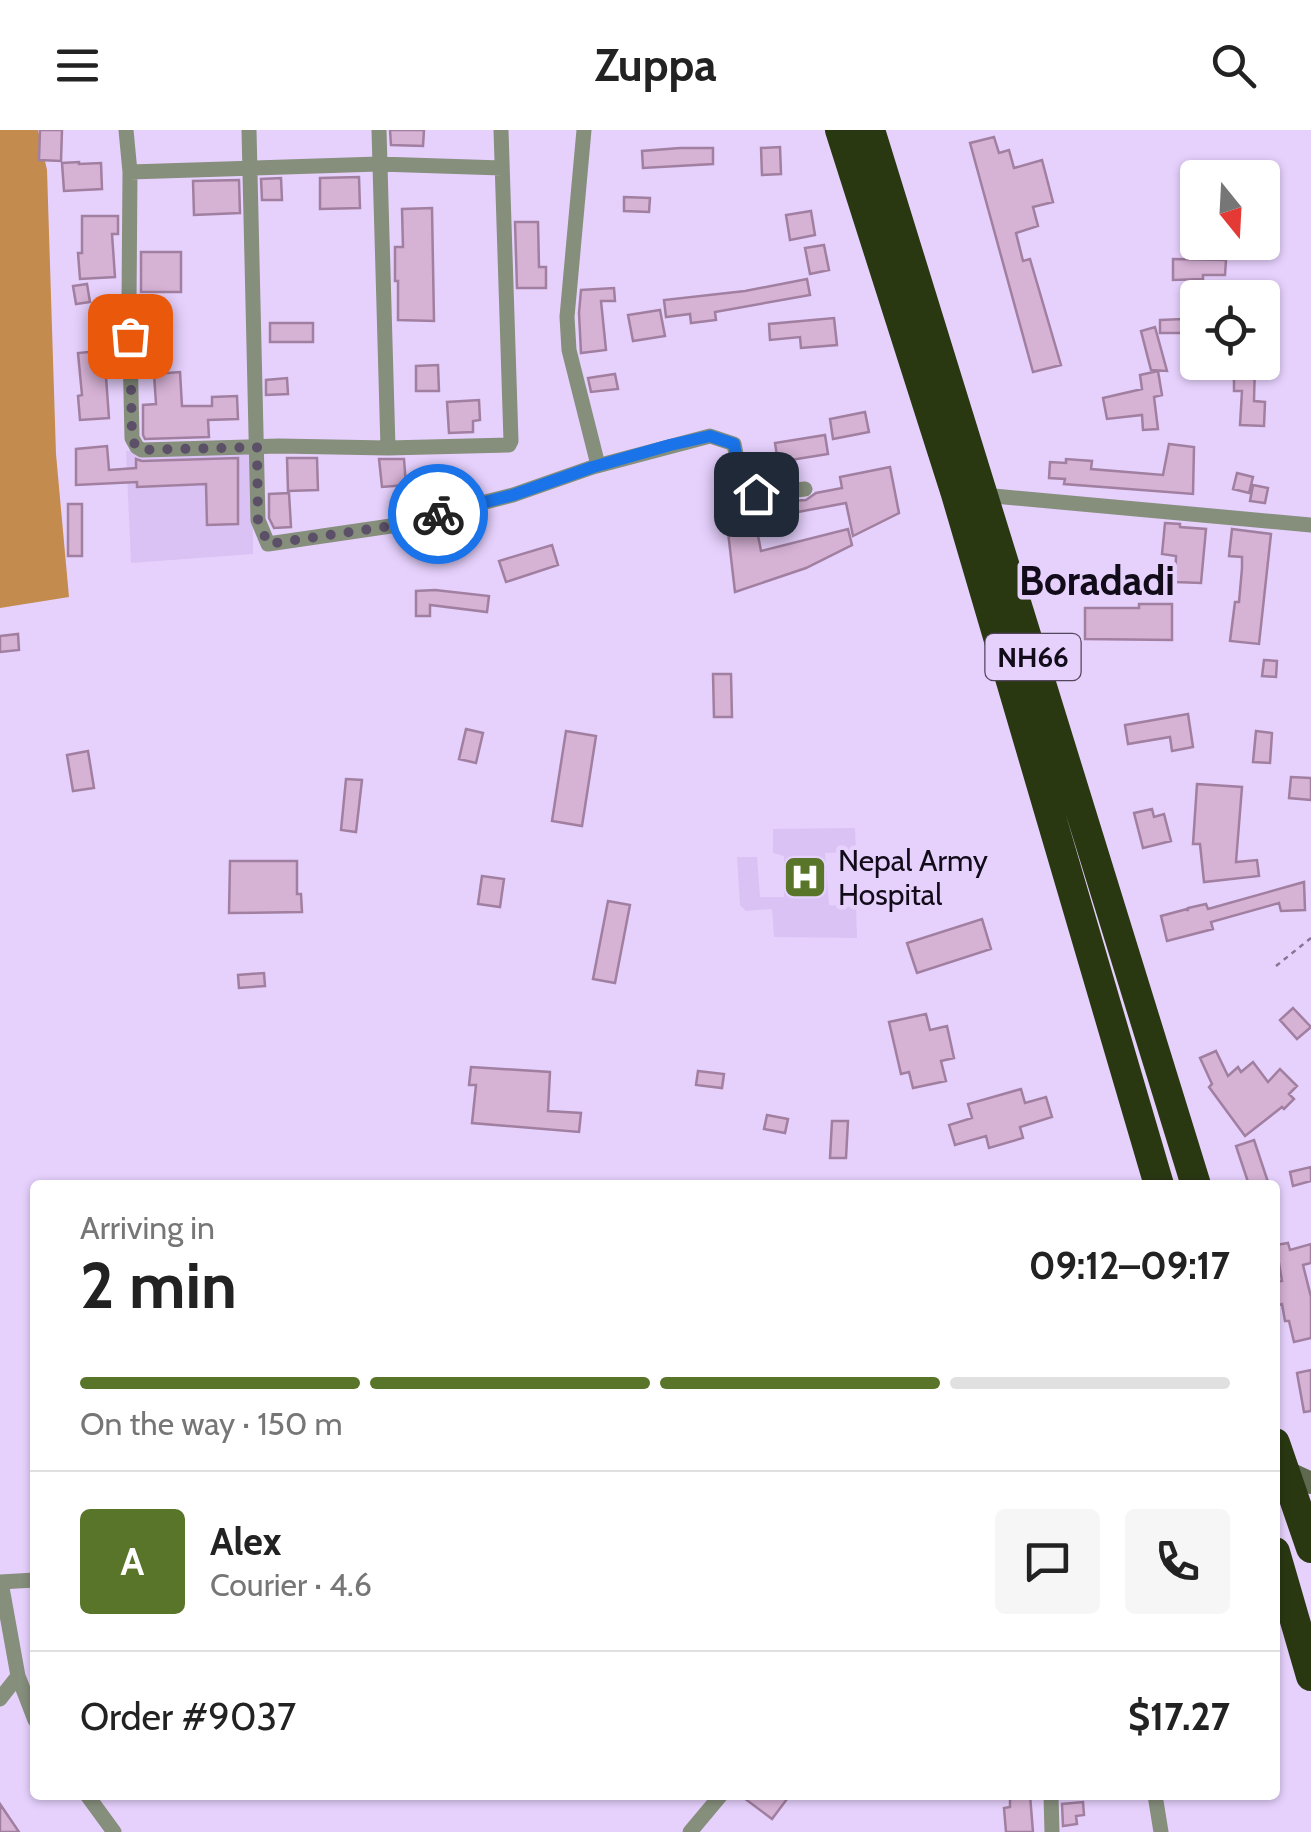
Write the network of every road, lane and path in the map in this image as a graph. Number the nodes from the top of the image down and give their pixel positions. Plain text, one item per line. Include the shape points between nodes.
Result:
1 (126, 130) edge
2 (249, 130) edge
3 (379, 130) edge
4 (500, 130) edge
5 (584, 130) edge
6 (840, 130) edge
7 (870, 130) edge
8 (379, 164) junction
9 (250, 168) junction
10 (502, 168) junction
11 (130, 172) junction
12 (257, 447) junction
13 (388, 448) junction
14 (598, 465) junction
15 (805, 489) dead end
16 (983, 495) junction
17 (1311, 525) edge
18 (1311, 938) edge
19 (1276, 966) dead end
20 (1159, 1180) edge
21 (1194, 1180) edge
22 (1280, 1457) edge
23 (1280, 1459) edge
24 (1311, 1483) edge
25 (1311, 1548) edge
26 (1280, 1574) edge
27 (30, 1580) edge
28 (1, 1582) edge
29 (18, 1676) junction
30 (1311, 1676) edge
31 (0, 1699) edge
32 (30, 1707) edge
33 (90, 1800) edge
34 (717, 1800) edge
35 (1050, 1800) edge
36 (1156, 1800) edge
37 (114, 1832) edge
38 (690, 1832) edge
39 (1052, 1832) edge
40 (1161, 1832) edge

1 - 11 street
2 - 9 street
3 - 8 street
4 - 10 street
5 - 14 street via 567,316
6 - 20 highway, NH66 via 956,494
7 - 16 highway, NH66
8 - 9 street
8 - 10 street
8 - 13 street
9 - 11 street
9 - 12 street
10 - 13 street via 512,441 505,447
11 - 12 street via 136,447
12 - 13 street
12 - 14 street via 258,520 268,544 391,526
14 - 15 street via 710,436 734,444 740,476 756,494
16 - 17 street
16 - 21 highway, NH66
18 - 19 path
22 - 24 main road
23 - 25 highway
26 - 30 highway
27 - 28 street
28 - 29 street
29 - 31 street
29 - 32 street
33 - 37 street
34 - 38 street
35 - 39 street
36 - 40 street

